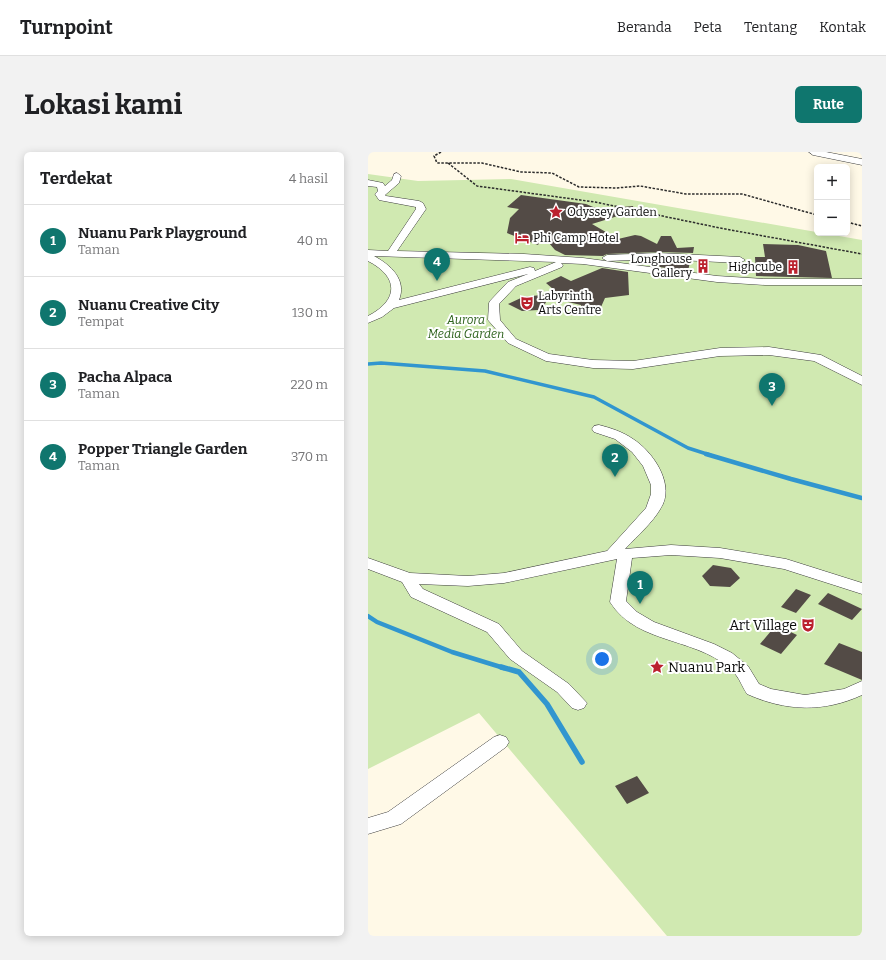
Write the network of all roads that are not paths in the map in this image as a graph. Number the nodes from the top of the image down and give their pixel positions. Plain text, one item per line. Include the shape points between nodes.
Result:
1 (813, 152) edge
2 (862, 162) edge
3 (397, 176) dead end
4 (368, 183) edge
5 (383, 191) junction
6 (368, 253) edge
7 (391, 253) junction
8 (368, 257) edge
9 (740, 260) dead end
10 (583, 261) junction
11 (558, 265) junction
12 (862, 282) edge
13 (389, 306) junction
14 (368, 320) edge
15 (862, 381) edge
16 (599, 429) dead end
17 (618, 554) junction
18 (368, 563) edge
19 (408, 578) junction
20 (862, 589) edge
21 (862, 688) edge
22 (578, 703) dead end
23 (500, 742) dead end
24 (368, 826) edge

1 - 2 street
3 - 5 street via 396,181
4 - 5 street via 380,185
5 - 7 street via 380,194 382,198 390,201 416,202 421,209
6 - 7 street
7 - 10 street via 524,256
8 - 13 street via 390,271 394,279 396,292 393,303
9 - 10 street via 658,256
10 - 11 street
10 - 12 street via 717,279 765,282
11 - 13 street via 512,273
11 - 15 street via 512,284 494,303 494,320 512,341 546,357 593,364 633,364 720,352 769,352 817,358
13 - 14 street
16 - 17 street via 623,438 645,456 659,489 656,504
17 - 19 street via 504,578 468,581
17 - 20 street via 671,550 720,553 786,564
17 - 21 street via 618,602 622,609 644,624 706,646 735,665 753,689 763,694 804,702 845,695
18 - 19 street
19 - 22 street via 417,593 493,628 516,655 563,688
23 - 24 street via 394,818

